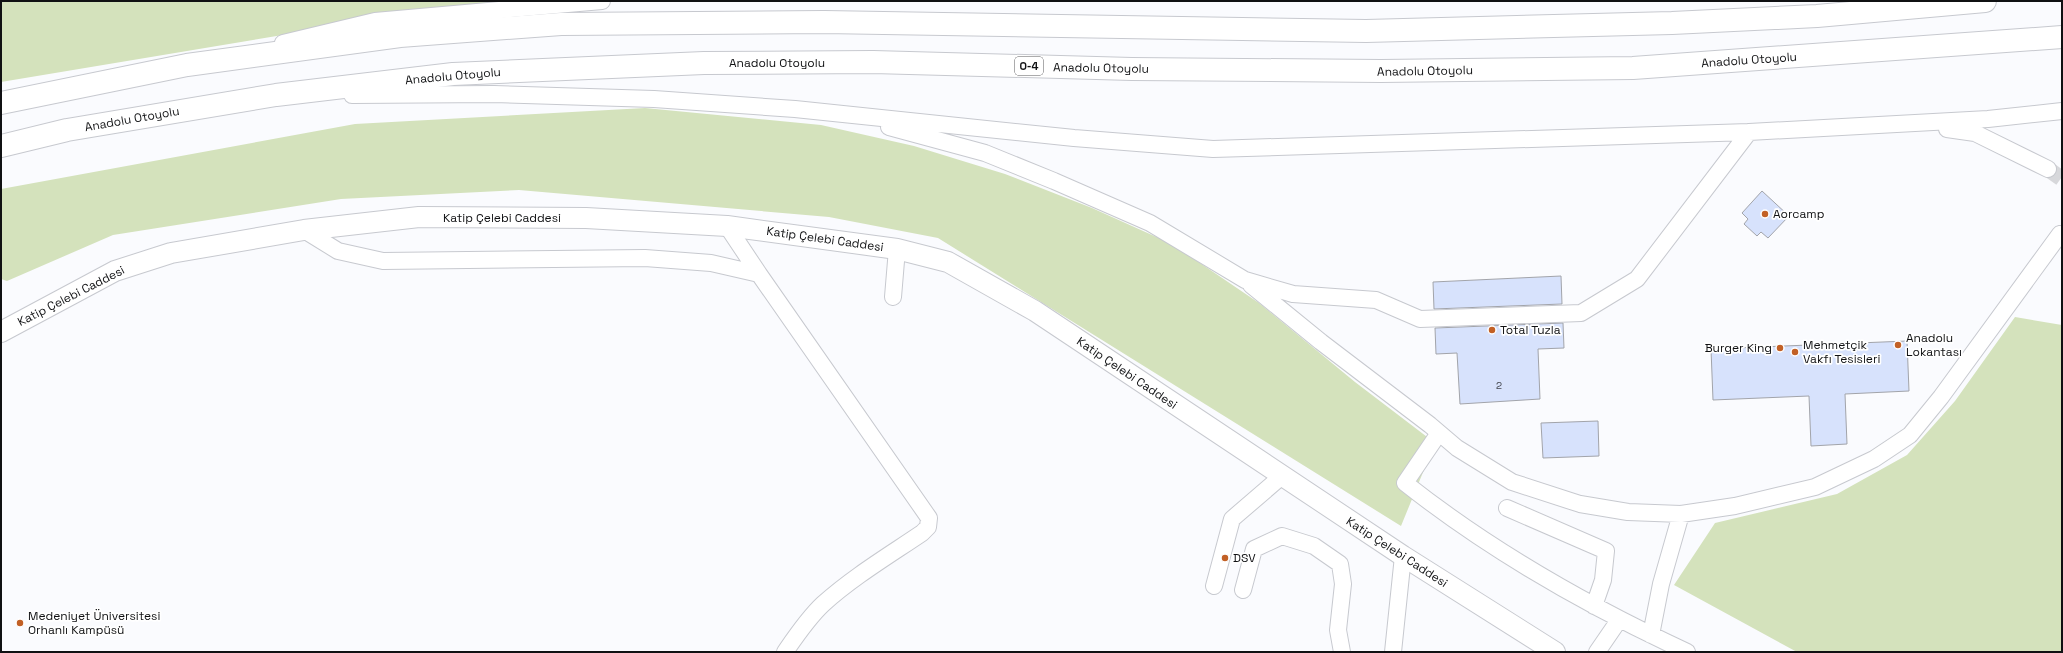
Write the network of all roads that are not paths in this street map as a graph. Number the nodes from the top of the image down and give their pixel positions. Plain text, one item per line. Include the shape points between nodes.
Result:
1 (602, 1) edge
2 (1986, 1) edge
3 (2062, 37) edge
4 (187, 65) junction
5 (276, 95) junction
6 (1, 103) edge
7 (795, 109) junction
8 (2062, 111) edge
9 (1908, 124) junction
10 (1749, 132) junction
11 (1, 146) edge
12 (2048, 169) tunnel mouth
13 (727, 226) junction
14 (304, 230) junction
15 (2060, 234) dead end
16 (897, 248) junction
17 (759, 274) junction
18 (1245, 280) junction
19 (893, 297) dead end
20 (1, 332) edge
21 (1439, 433) junction
22 (1282, 476) junction
23 (1506, 508) dead end
24 (1681, 514) junction
25 (1403, 556) junction
26 (1214, 586) dead end
27 (1243, 590) dead end
28 (1594, 606) junction
29 (1619, 620) junction
30 (1650, 635) junction
31 (785, 652) edge
32 (1342, 652) edge
33 (1393, 652) edge
34 (1554, 652) edge
35 (1597, 652) edge
36 (1687, 652) edge

1 - 4 lane via 375,21
2 - 4 highway via 1817,16 1672,23 1366,31 824,22 561,24 400,36
3 - 5 highway, Anadolu Otoyolu / O-4 via 1633,68 1381,72 873,62 704,63 453,74
4 - 6 highway
5 - 7 lane via 501,95 654,99
5 - 11 highway, Anadolu Otoyolu / O-4 via 67,130
7 - 10 lane via 1074,138 1212,149
7 - 18 lane via 907,131 985,152 1150,223
8 - 9 lane
9 - 10 lane
9 - 12 lane via 1975,133
10 - 18 lane via 1637,279 1581,313 1420,319 1376,300 1293,294
13 - 14 main road, Katip Çelebi Caddesi via 586,218 419,218
13 - 16 main road, Katip Çelebi Caddesi
13 - 17 lane
14 - 17 lane via 338,251 383,261 645,258 711,263
14 - 20 main road, Katip Çelebi Caddesi via 171,253 115,271
15 - 24 lane via 1941,397 1910,435 1874,459 1815,487 1735,506
16 - 19 lane
16 - 22 main road, Katip Çelebi Caddesi via 948,262 1035,311
17 - 31 lane via 929,518 928,527 922,533 856,578 822,605
18 - 21 lane
21 - 24 lane via 1457,448 1512,482 1580,504 1628,512
21 - 28 lane via 1405,483 1516,561
22 - 25 main road, Katip Çelebi Caddesi
22 - 26 lane via 1232,519
23 - 28 lane via 1606,551 1603,580
24 - 30 lane via 1661,584
25 - 33 lane
25 - 34 main road, Katip Çelebi Caddesi
27 - 32 lane via 1254,549 1282,536 1314,546 1340,564 1343,584 1338,630
28 - 29 lane
29 - 30 lane
29 - 35 lane
30 - 36 lane

